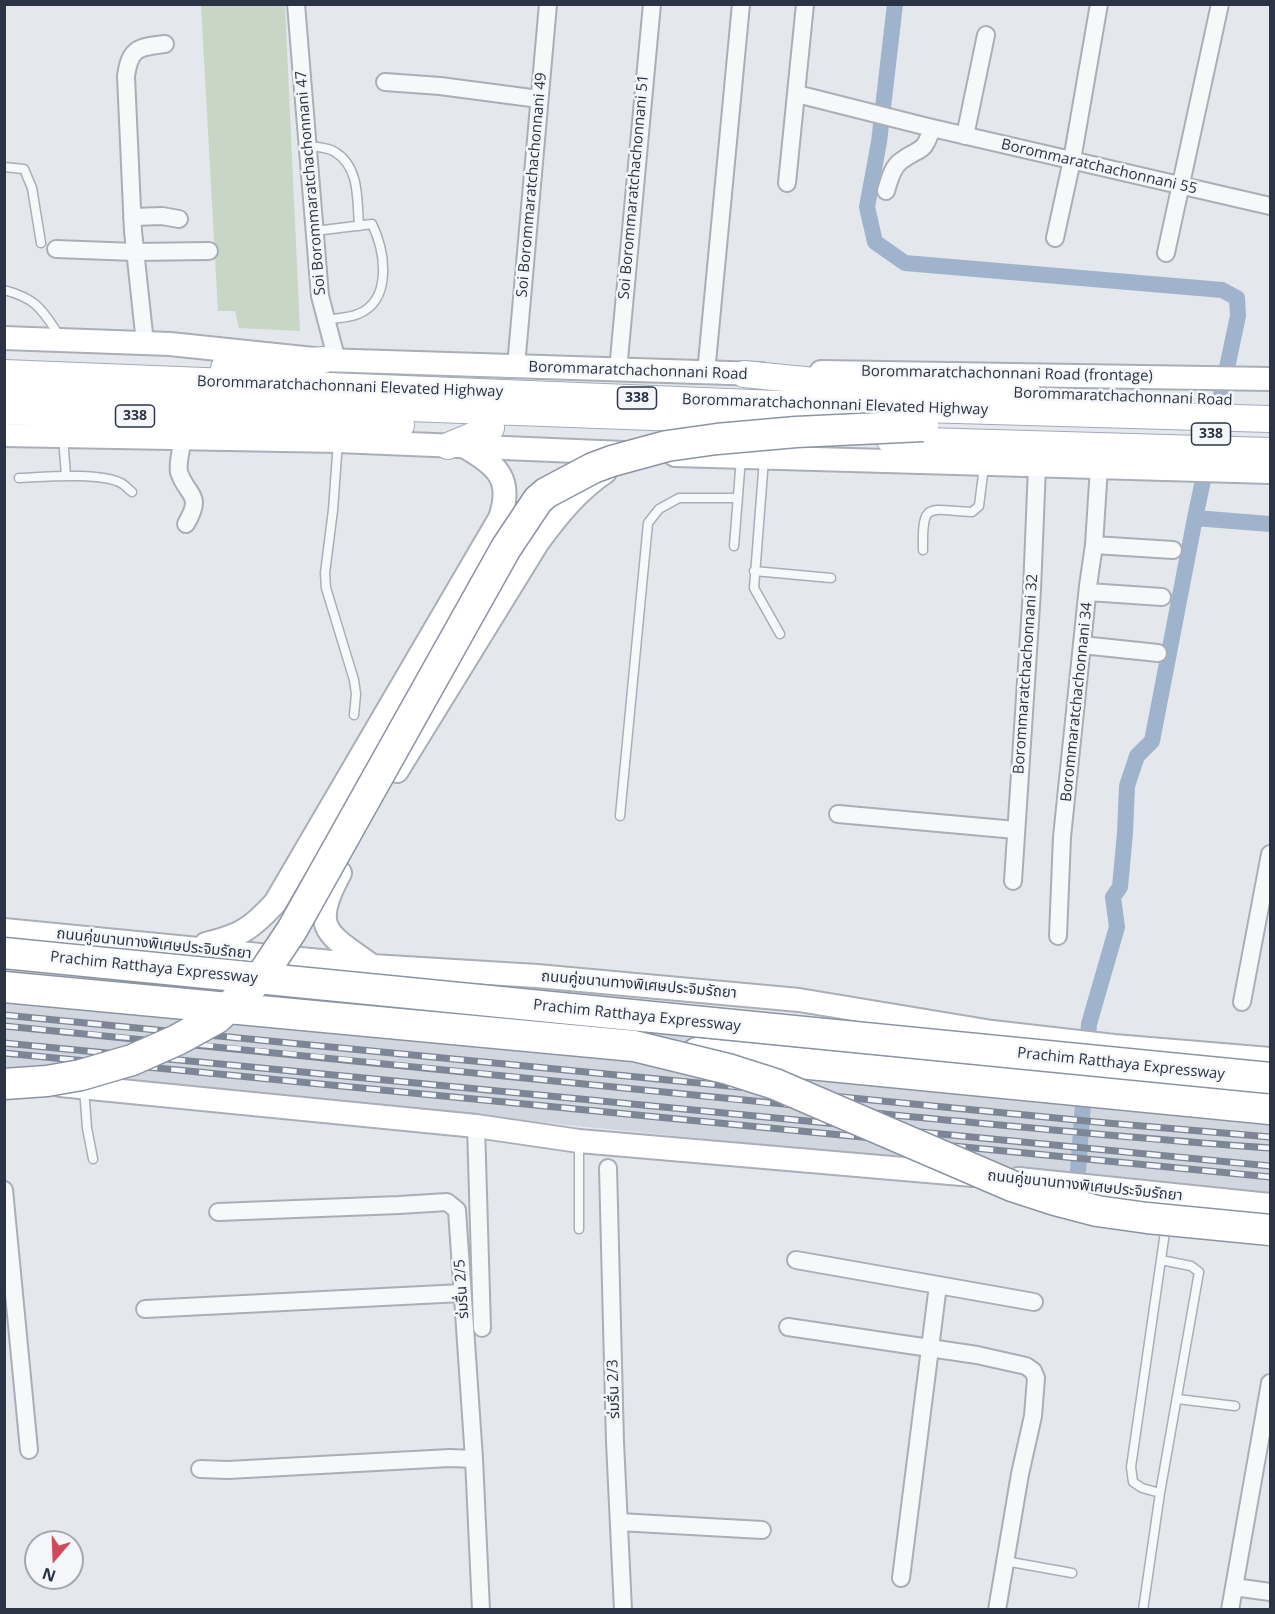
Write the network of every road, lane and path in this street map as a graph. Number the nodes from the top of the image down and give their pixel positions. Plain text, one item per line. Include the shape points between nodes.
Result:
1 (296, 4) edge
2 (548, 4) edge
3 (652, 4) edge
4 (741, 4) edge
5 (805, 4) edge
6 (1099, 4) edge
7 (1220, 4) edge
8 (986, 34) dead end
9 (165, 44) dead end
10 (385, 82) dead end
11 (802, 95) junction
12 (539, 99) junction
13 (930, 127) junction
14 (965, 136) junction
15 (307, 146) junction
16 (1072, 160) junction
17 (4, 167) edge
18 (787, 183) dead end
19 (1182, 186) junction
20 (885, 190) dead end
21 (1270, 206) edge
22 (132, 217) junction
23 (179, 219) dead end
24 (358, 226) junction
25 (315, 231) junction
26 (1055, 238) dead end
27 (49, 246) joint
28 (209, 250) dead end
29 (135, 252) junction
30 (1166, 253) dead end
31 (4, 290) edge
32 (326, 320) junction
33 (4, 338) edge
34 (63, 340) junction
35 (146, 344) junction
36 (330, 360) junction
37 (4, 365) edge
38 (516, 366) junction
39 (618, 370) junction
40 (4, 373) edge
41 (706, 373) junction
42 (744, 374) joint
43 (1270, 379) edge
44 (1232, 390) junction
45 (4, 393) edge
46 (1270, 402) edge
47 (4, 411) edge
48 (1270, 419) edge
49 (923, 426) junction
50 (491, 428) junction
51 (4, 435) edge
52 (63, 436) junction
53 (1270, 436) edge
54 (183, 438) junction
55 (338, 441) junction
56 (457, 447) junction
57 (1270, 451) edge
58 (634, 454) junction
59 (741, 457) junction
60 (764, 458) junction
61 (1182, 459) junction
62 (1213, 460) junction
63 (984, 465) junction
64 (1037, 466) junction
65 (1099, 467) junction
66 (1270, 472) edge
67 (66, 476) junction
68 (19, 478) dead end
69 (132, 492) dead end
70 (738, 498) junction
71 (506, 502) junction
72 (559, 514) junction
73 (186, 524) dead end
74 (1094, 545) junction
75 (734, 546) dead end
76 (924, 549) dead end
77 (1173, 550) dead end
78 (754, 571) junction
79 (831, 578) dead end
80 (1088, 592) junction
81 (1162, 597) dead end
82 (780, 634) dead end
83 (1082, 645) junction
84 (1158, 653) dead end
85 (354, 715) dead end
86 (838, 814) dead end
87 (620, 816) dead end
88 (1016, 830) junction
89 (1270, 854) edge
90 (1013, 881) dead end
91 (266, 914) junction
92 (324, 920) junction
93 (4, 930) edge
94 (1058, 936) dead end
95 (192, 948) junction
96 (4, 953) edge
97 (372, 966) junction
98 (4, 987) edge
99 (1242, 1002) dead end
100 (634, 1046) junction
101 (1270, 1059) edge
102 (1270, 1078) edge
103 (4, 1082) edge
104 (84, 1087) junction
105 (1270, 1109) edge
106 (476, 1126) junction
107 (579, 1141) junction
108 (93, 1159) dead end
109 (608, 1168) dead end
110 (4, 1190) edge
111 (1169, 1203) junction
112 (1270, 1205) edge
113 (218, 1212) dead end
114 (579, 1229) dead end
115 (1270, 1230) edge
116 (796, 1260) dead end
117 (1161, 1260) junction
118 (938, 1285) junction
119 (462, 1293) junction
120 (1034, 1302) dead end
121 (145, 1309) dead end
122 (788, 1327) dead end
123 (482, 1328) dead end
124 (930, 1348) junction
125 (1270, 1383) edge
126 (1178, 1399) junction
127 (1234, 1406) dead end
128 (29, 1450) dead end
129 (1265, 1450) edge
130 (474, 1459) junction
131 (200, 1469) dead end
132 (1160, 1493) junction
133 (619, 1522) junction
134 (762, 1530) dead end
135 (1005, 1561) junction
136 (1072, 1573) dead end
137 (901, 1578) dead end
138 (1234, 1587) junction
139 (1270, 1592) edge
140 (481, 1610) edge
141 (623, 1610) edge
142 (997, 1610) edge
143 (1143, 1610) edge
144 (1230, 1610) edge

1 - 15 street, Soi Borommaratchachonnani 47
2 - 12 street, Soi Borommaratchachonnani 49
3 - 39 street, Soi Borommaratchachonnani 51
4 - 41 street
5 - 11 street
6 - 16 street
7 - 19 street
8 - 14 street
9 - 22 street via 144,46 128,59
10 - 12 street
11 - 13 street, Borommaratchachonnani 55
11 - 18 street
12 - 38 street, Soi Borommaratchachonnani 49
13 - 14 street, Borommaratchachonnani 55
13 - 20 street via 922,149 899,162
14 - 16 street, Borommaratchachonnani 55
15 - 24 lane via 334,150 348,163 355,179
15 - 25 street, Soi Borommaratchachonnani 47
16 - 19 street, Borommaratchachonnani 55
16 - 26 street
17 - 27 lane via 24,169
19 - 21 street, Borommaratchachonnani 55
19 - 30 street
22 - 23 street
22 - 29 street
24 - 25 lane
24 - 32 lane via 372,224 380,240 383,276 378,299 359,314
25 - 32 street, Soi Borommaratchachonnani 47 via 320,296
27 - 29 street
28 - 29 street
29 - 35 street
31 - 34 lane via 26,296 43,311
32 - 36 street, Soi Borommaratchachonnani 47
33 - 34 main road, 338
34 - 35 main road, 338
35 - 36 main road, 338
36 - 37 main road, Borommaratchachonnani Road / 338 via 170,372
36 - 38 main road, Borommaratchachonnani Road / 338
38 - 39 main road, Borommaratchachonnani Road / 338
39 - 41 main road, Borommaratchachonnani Road / 338
40 - 48 main road, Borommaratchachonnani Elevated Highway / 338
41 - 42 main road, Borommaratchachonnani Road / 338
42 - 44 main road, Borommaratchachonnani Road / 338 via 894,389
43 - 44 main road, 338
44 - 46 main road, Borommaratchachonnani Road / 338
45 - 49 main road, Borommaratchachonnani Elevated Highway / 338, bridge
47 - 50 main road, 338
49 - 53 main road, Borommaratchachonnani Elevated Highway / 338
49 - 103 highway, bridge via 796,432 667,446 602,465 546,493 506,548 292,930 260,978 217,1018 132,1060 47,1081
50 - 56 main road
50 - 61 main road
51 - 52 main road, 338
52 - 54 main road, 338
52 - 67 lane
54 - 55 main road, 338
54 - 73 street via 179,471 195,510
55 - 56 main road, 338
55 - 85 lane via 326,588 354,680
56 - 58 main road, 338
56 - 71 main road via 486,459 498,470
57 - 62 main road, 338
58 - 59 main road, 338
58 - 72 main road via 598,477
59 - 60 main road, 338
59 - 70 lane
60 - 63 main road, 338
60 - 78 lane
61 - 62 main road, 338
61 - 65 main road, 338
62 - 66 main road, 338
63 - 64 main road, 338
63 - 76 lane via 979,506 972,512 932,510 923,522
64 - 65 main road, 338
64 - 88 street, Borommaratchachonnani 32
65 - 74 street, Borommaratchachonnani 34
67 - 68 lane
67 - 69 lane via 122,483
70 - 75 lane
70 - 87 lane via 679,498 659,509 648,523
71 - 72 main road via 513,495 534,489 549,494
71 - 91 main road
72 - 92 main road via 393,778 328,895
74 - 77 street
74 - 80 street, Borommaratchachonnani 34
78 - 79 lane
78 - 82 lane via 754,588
80 - 81 street
80 - 83 street, Borommaratchachonnani 34
83 - 84 street
83 - 94 street, Borommaratchachonnani 34 via 1062,837
86 - 88 street
88 - 90 street, Borommaratchachonnani 32
89 - 99 street
91 - 92 main road via 279,933 299,937
91 - 95 main road via 229,939
92 - 97 main road via 336,940
93 - 95 main road, ถนนคู่ขนานทางพิเศษประจิมรัถยา
95 - 97 main road, ถนนคู่ขนานทางพิเศษประจิมรัถยา
96 - 102 highway, Prachim Ratthaya Expressway, bridge
97 - 101 main road, ถนนคู่ขนานทางพิเศษประจิมรัถยา via 537,976 800,1000 1047,1039
98 - 100 highway, Prachim Ratthaya Expressway, bridge
100 - 105 highway, Prachim Ratthaya Expressway, bridge
100 - 115 highway, bridge via 775,1084 1012,1186 1055,1200 1147,1218
103 - 104 main road, ถนนคู่ขนานทางพิเศษประจิมรัถยา
104 - 106 main road, ถนนคู่ขนานทางพิเศษประจิมรัถยา
104 - 108 lane
106 - 107 main road, ถนนคู่ขนานทางพิเศษประจิมรัถยา
106 - 123 street
107 - 111 main road, ถนนคู่ขนานทางพิเศษประจิมรัถยา via 1098,1187
107 - 114 lane
109 - 133 street, ร่มรื่น 2/3
110 - 128 street
111 - 112 main road, ถนนคู่ขนานทางพิเศษประจิมรัถยา
111 - 117 lane
113 - 119 street, ร่มรื่น 2/5 via 447,1202 457,1210
116 - 118 street
117 - 126 lane via 1191,1266 1199,1272
117 - 132 lane via 1131,1467 1133,1482
118 - 120 street
118 - 124 street
119 - 121 street
119 - 130 street, ร่มรื่น 2/5
122 - 124 street
124 - 135 street via 1026,1366 1036,1378 1033,1416
124 - 137 street
125 - 129 street
126 - 127 lane
126 - 132 lane
129 - 138 street
130 - 131 street
130 - 140 street, ร่มรื่น 2/5
132 - 143 lane
133 - 134 street
133 - 141 street, ร่มรื่น 2/3
135 - 136 lane
135 - 142 street
138 - 139 street
138 - 144 street

